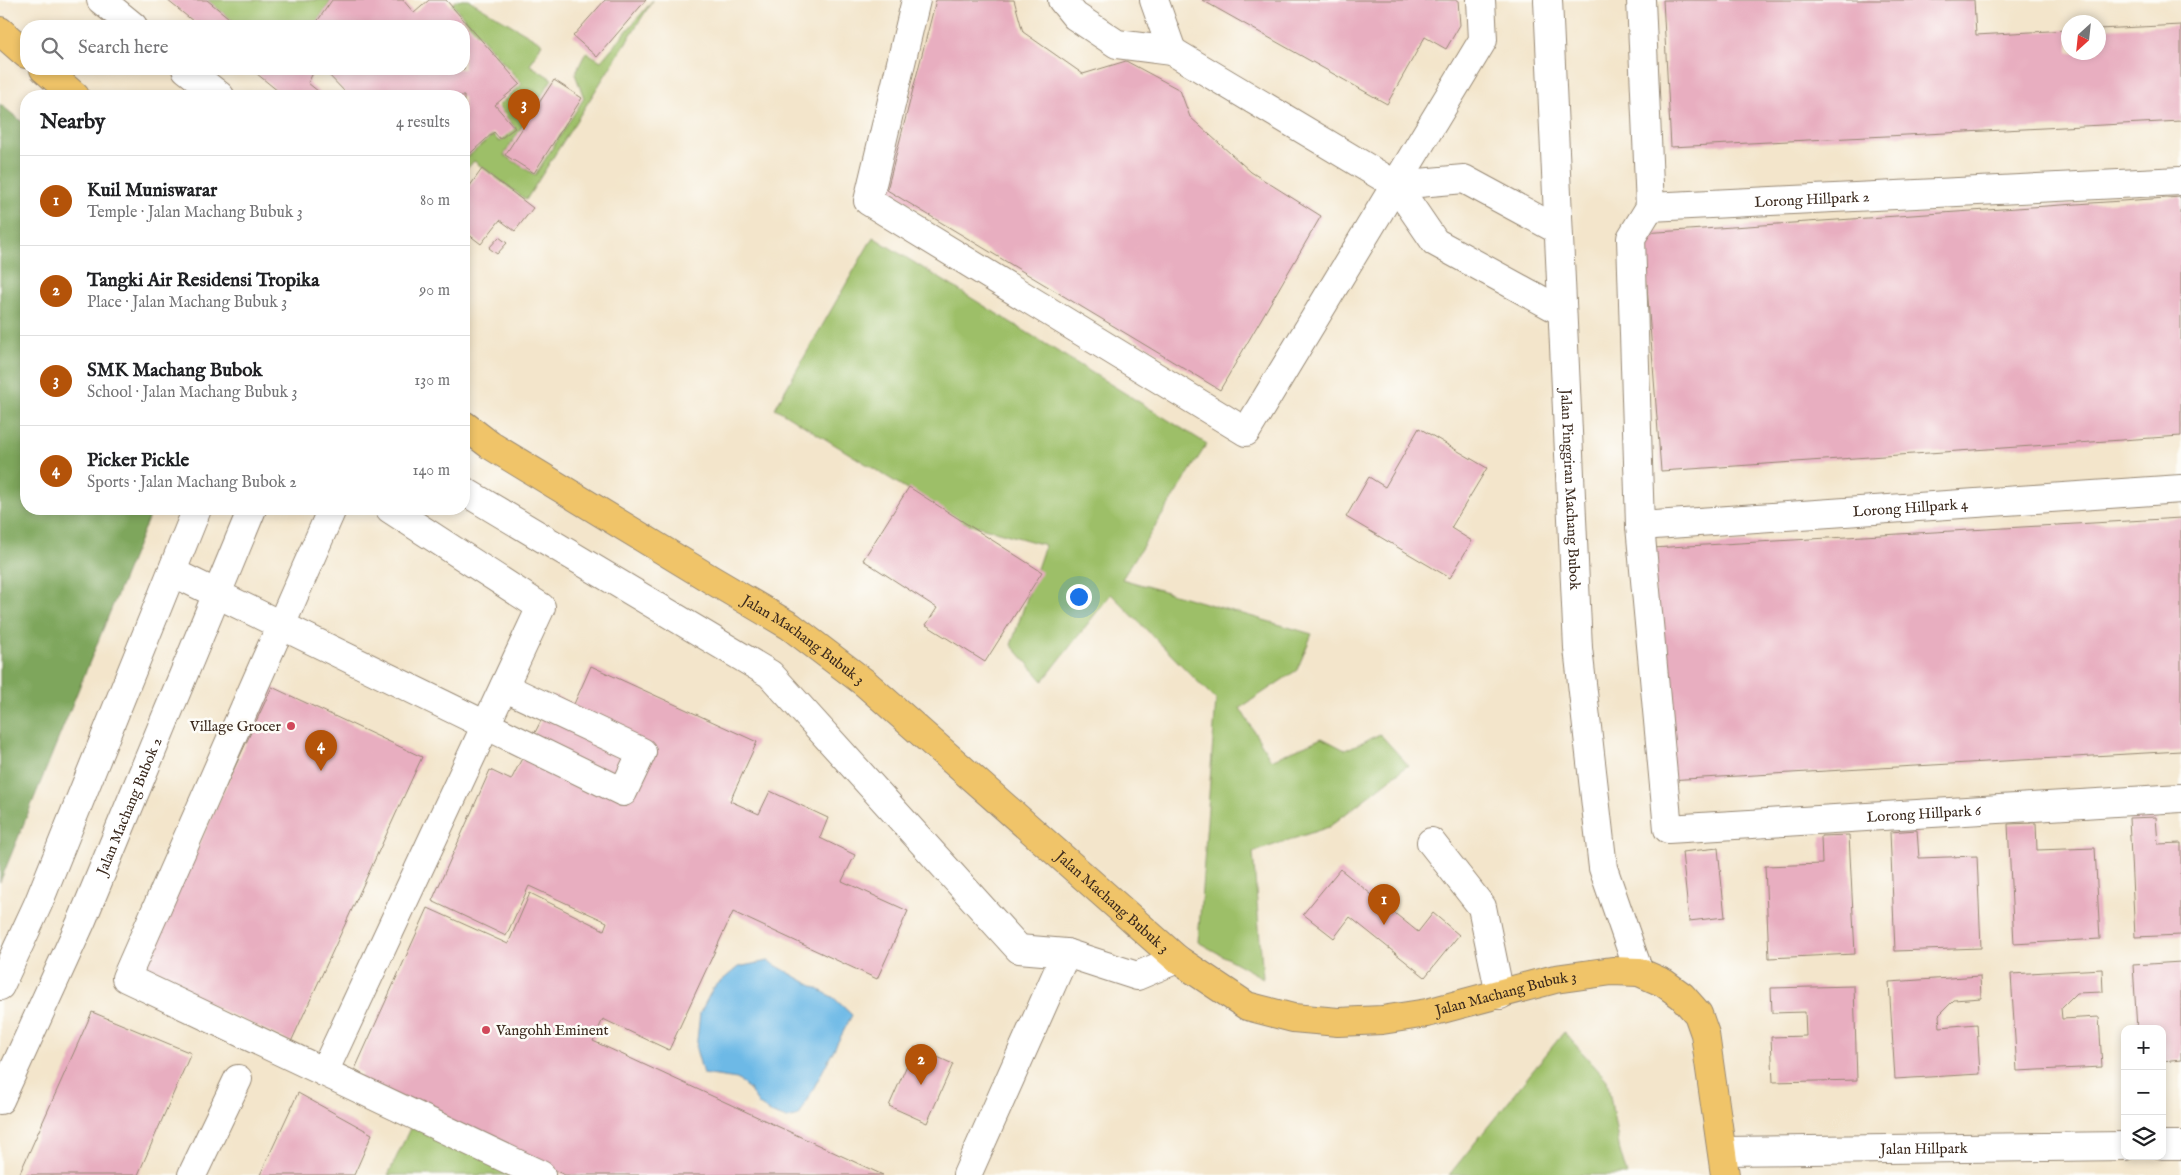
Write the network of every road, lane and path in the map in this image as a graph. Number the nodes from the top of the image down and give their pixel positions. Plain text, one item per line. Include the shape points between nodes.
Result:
1 (101, 0) edge
2 (916, 0) edge
3 (1062, 0) edge
4 (1154, 0) edge
5 (1481, 0) edge
6 (1548, 0) edge
7 (1641, 0) edge
8 (126, 20) edge
9 (0, 31) edge
10 (20, 49) edge
11 (1172, 51) junction
12 (51, 75) edge
13 (194, 75) edge
14 (68, 90) edge
15 (212, 90) edge
16 (2181, 180) edge
17 (1396, 184) junction
18 (1650, 207) junction
19 (1558, 230) junction
20 (1561, 311) junction
21 (470, 430) edge
22 (2181, 489) edge
23 (470, 495) edge
24 (196, 515) edge
25 (250, 515) edge
26 (329, 515) edge
27 (399, 515) edge
28 (1640, 526) junction
29 (172, 572) junction
30 (217, 594) junction
31 (280, 626) junction
32 (504, 687) junction
33 (486, 726) junction
34 (2181, 798) edge
35 (1431, 842) dead end
36 (1066, 953) junction
37 (1177, 959) junction
38 (1639, 972) junction
39 (0, 986) edge
40 (1500, 994) junction
41 (324, 1072) junction
42 (238, 1080) dead end
43 (0, 1100) edge
44 (2181, 1145) edge
45 (2121, 1146) edge
46 (2166, 1146) edge
47 (1724, 1163) edge
48 (192, 1175) edge
49 (541, 1175) edge
50 (967, 1175) edge

1 - 8 street
2 - 17 street via 868,201 1246,432
3 - 11 street via 1075,16 1117,44
4 - 11 street
5 - 17 street via 1483,40
6 - 19 street, Jalan Pinggiran Machang Bubok
7 - 18 street
9 - 10 main road
11 - 17 street
12 - 14 main road
13 - 15 street
16 - 18 street, Lorong Hillpark 2
17 - 19 street via 1464,179
17 - 20 street via 1435,242
18 - 28 street via 1631,238
19 - 20 street, Jalan Pinggiran Machang Bubok
20 - 38 street, Jalan Pinggiran Machang Bubok via 1578,648 1603,868
21 - 37 main road, Jalan Machang Bubuk 3 via 790,626 865,683
22 - 28 street, Lorong Hillpark 4
23 - 36 street via 770,674 1018,949
24 - 29 street
25 - 30 street, Jalan Machang Bubok 2
26 - 31 street
27 - 32 street via 541,607
28 - 34 street, Lorong Hillpark 6 via 1668,829
29 - 30 street
29 - 39 street via 38,904
30 - 31 street
30 - 43 street, Jalan Machang Bubok 2 via 82,920
31 - 33 street
31 - 41 street via 126,978
32 - 33 street
32 - 33 street via 642,752 623,792
33 - 41 street
35 - 40 street via 1482,906
36 - 37 street via 1137,976
36 - 50 street
37 - 40 main road, Jalan Machang Bubuk 3 via 1247,1006 1294,1018 1338,1022 1382,1020 1427,1013
38 - 40 main road, Jalan Machang Bubuk 3 via 1583,974
38 - 47 main road, Jalan Machang Bubuk 3 via 1664,983 1682,996 1698,1014 1705,1034
41 - 49 street
42 - 48 street
44 - 46 street
45 - 47 street, Jalan Hillpark

